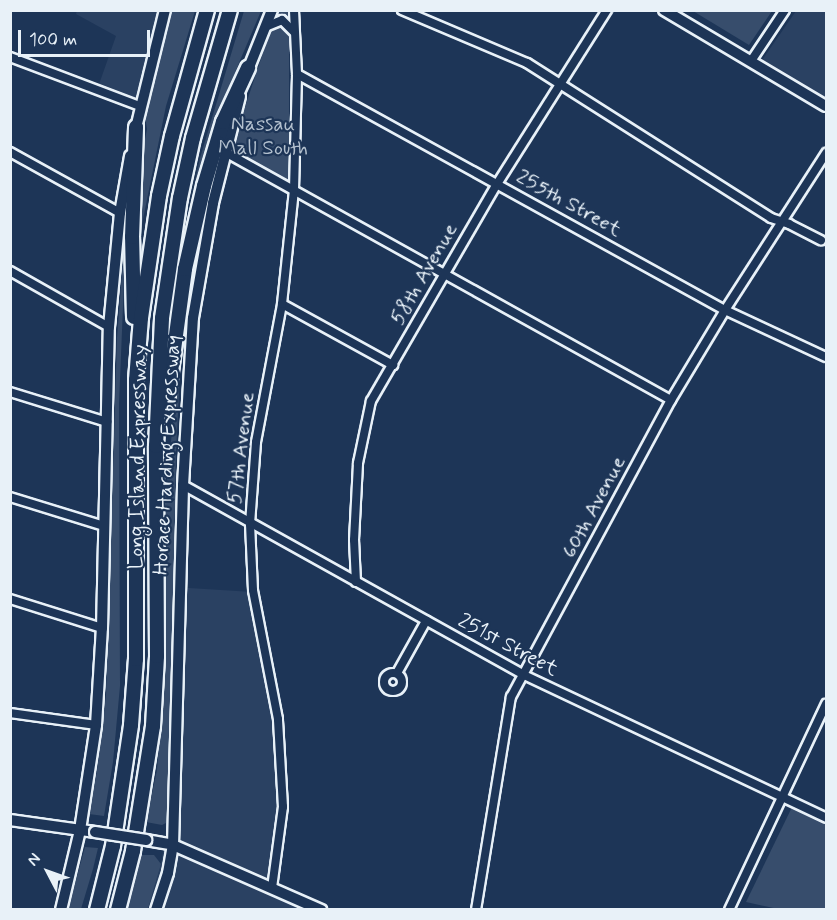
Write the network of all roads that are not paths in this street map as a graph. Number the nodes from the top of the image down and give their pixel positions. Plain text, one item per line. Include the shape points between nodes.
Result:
1 (207, 10) edge
2 (230, 10) edge
3 (272, 10) edge
4 (294, 10) edge
5 (402, 10) edge
6 (607, 10) edge
7 (664, 10) edge
8 (785, 10) edge
9 (163, 14) edge
10 (265, 27) junction
11 (295, 33) junction
12 (10, 57) edge
13 (751, 61) junction
14 (248, 68) junction
15 (297, 74) junction
16 (562, 83) junction
17 (140, 105) junction
18 (826, 106) edge
19 (136, 127) junction
20 (10, 152) edge
21 (225, 152) junction
22 (826, 153) edge
23 (497, 184) junction
24 (294, 190) junction
25 (120, 213) junction
26 (781, 222) junction
27 (820, 240) dead end
28 (10, 271) edge
29 (443, 274) junction
30 (282, 304) junction
31 (725, 310) junction
32 (109, 327) junction
33 (826, 357) edge
34 (393, 365) junction
35 (136, 380) junction
36 (10, 392) edge
37 (671, 400) junction
38 (107, 422) junction
39 (183, 485) junction
40 (10, 497) edge
41 (155, 520) junction
42 (250, 524) junction
43 (105, 526) junction
44 (356, 582) junction
45 (10, 599) edge
46 (426, 621) junction
47 (102, 628) junction
48 (397, 673) dead end
49 (524, 675) junction
50 (826, 704) edge
51 (10, 712) edge
52 (96, 725) junction
53 (783, 797) junction
54 (826, 818) edge
55 (10, 820) edge
56 (80, 830) junction
57 (173, 845) junction
58 (272, 888) junction
59 (60, 909) edge
60 (97, 909) edge
61 (118, 909) edge
62 (156, 909) edge
63 (321, 909) edge
64 (476, 909) edge
65 (729, 909) edge

1 - 35 highway, Long Island Expressway via 187,75 159,196
2 - 41 highway, Long Island Expressway via 193,138 170,258 158,382
3 - 10 main road, Horace Harding Expressway
4 - 11 street, 57th Avenue
5 - 16 street via 527,63
6 - 16 street, 58th Avenue
7 - 13 main road
8 - 13 street
9 - 17 main road
10 - 11 street via 282,20
10 - 14 main road, Horace Harding Expressway
11 - 15 street, 57th Avenue
12 - 17 street
13 - 18 main road
14 - 21 main road, Horace Harding Expressway
14 - 41 highway via 223,122 185,269
15 - 23 street, 255th Street
15 - 24 street, 57th Avenue
16 - 23 street, 58th Avenue
16 - 26 street
17 - 19 main road
19 - 25 main road
19 - 35 highway via 132,237
20 - 25 street
21 - 24 street
21 - 39 main road, Horace Harding Expressway via 193,318
22 - 26 street, 60th Avenue
23 - 29 street, 58th Avenue
23 - 31 street, 255th Street
24 - 29 street
24 - 30 street, 57th Avenue
25 - 32 main road
26 - 27 street
26 - 31 street, 60th Avenue
28 - 32 street
29 - 34 street, 58th Avenue
29 - 37 street
30 - 34 street
30 - 42 street, 57th Avenue via 256,442
31 - 33 street, 255th Street
31 - 37 street, 60th Avenue
32 - 38 main road
34 - 44 street, 58th Avenue via 371,400 358,463
35 - 60 highway, Long Island Expressway via 136,659 131,725 113,846
36 - 38 street
37 - 49 street, 60th Avenue
38 - 43 main road
39 - 42 street, 251st Street
39 - 57 main road, Horace Harding Expressway
40 - 43 street
41 - 61 highway, Long Island Expressway via 157,656 153,726 133,851
42 - 44 street, 251st Street
42 - 58 street, 57th Avenue via 253,590 278,719 283,807
43 - 47 main road
44 - 46 street, 251st Street
45 - 47 street
46 - 48 street
46 - 49 street, 251st Street
47 - 52 main road
49 - 53 street, 251st Street
49 - 64 street, 60th Avenue via 511,697
50 - 53 street
51 - 52 street
52 - 56 main road
53 - 54 street, 251st Street
53 - 65 street
55 - 56 main road
56 - 57 main road, bridge
56 - 59 main road
57 - 58 main road
57 - 62 main road, Horace Harding Expressway
58 - 63 main road

